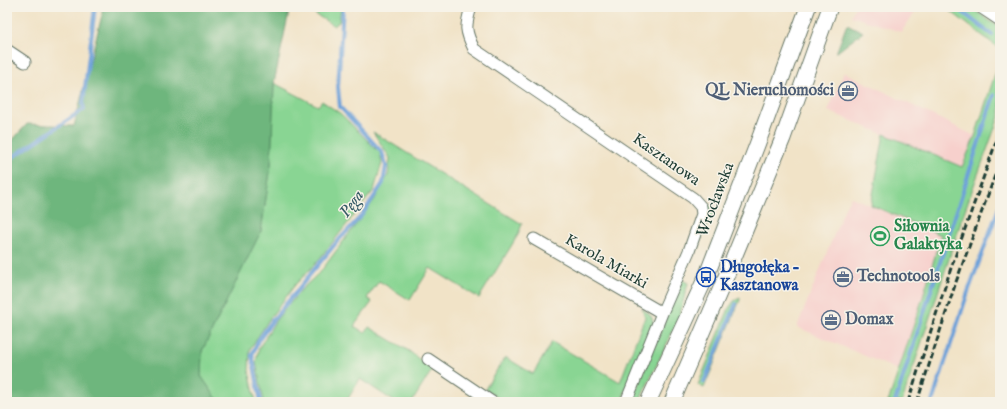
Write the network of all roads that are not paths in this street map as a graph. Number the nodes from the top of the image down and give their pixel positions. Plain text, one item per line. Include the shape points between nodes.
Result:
1 (471, 7) edge
2 (808, 7) edge
3 (830, 7) edge
4 (982, 7) edge
5 (1000, 19) edge
6 (7, 50) edge
7 (25, 62) dead end
8 (534, 239) dead end
9 (662, 313) junction
10 (428, 359) dead end
11 (492, 402) edge
12 (626, 402) edge
13 (648, 402) edge
14 (672, 402) edge

1 - 9 street, Kasztanowa via 466,23 467,35 474,49 693,198 701,207 702,214 690,251
2 - 13 main road, Wrocławska via 706,277
3 - 14 main road via 783,138 726,279
4 - 5 street
6 - 7 street
8 - 9 street, Karola Miarki
9 - 12 street, Kasztanowa
10 - 11 street

